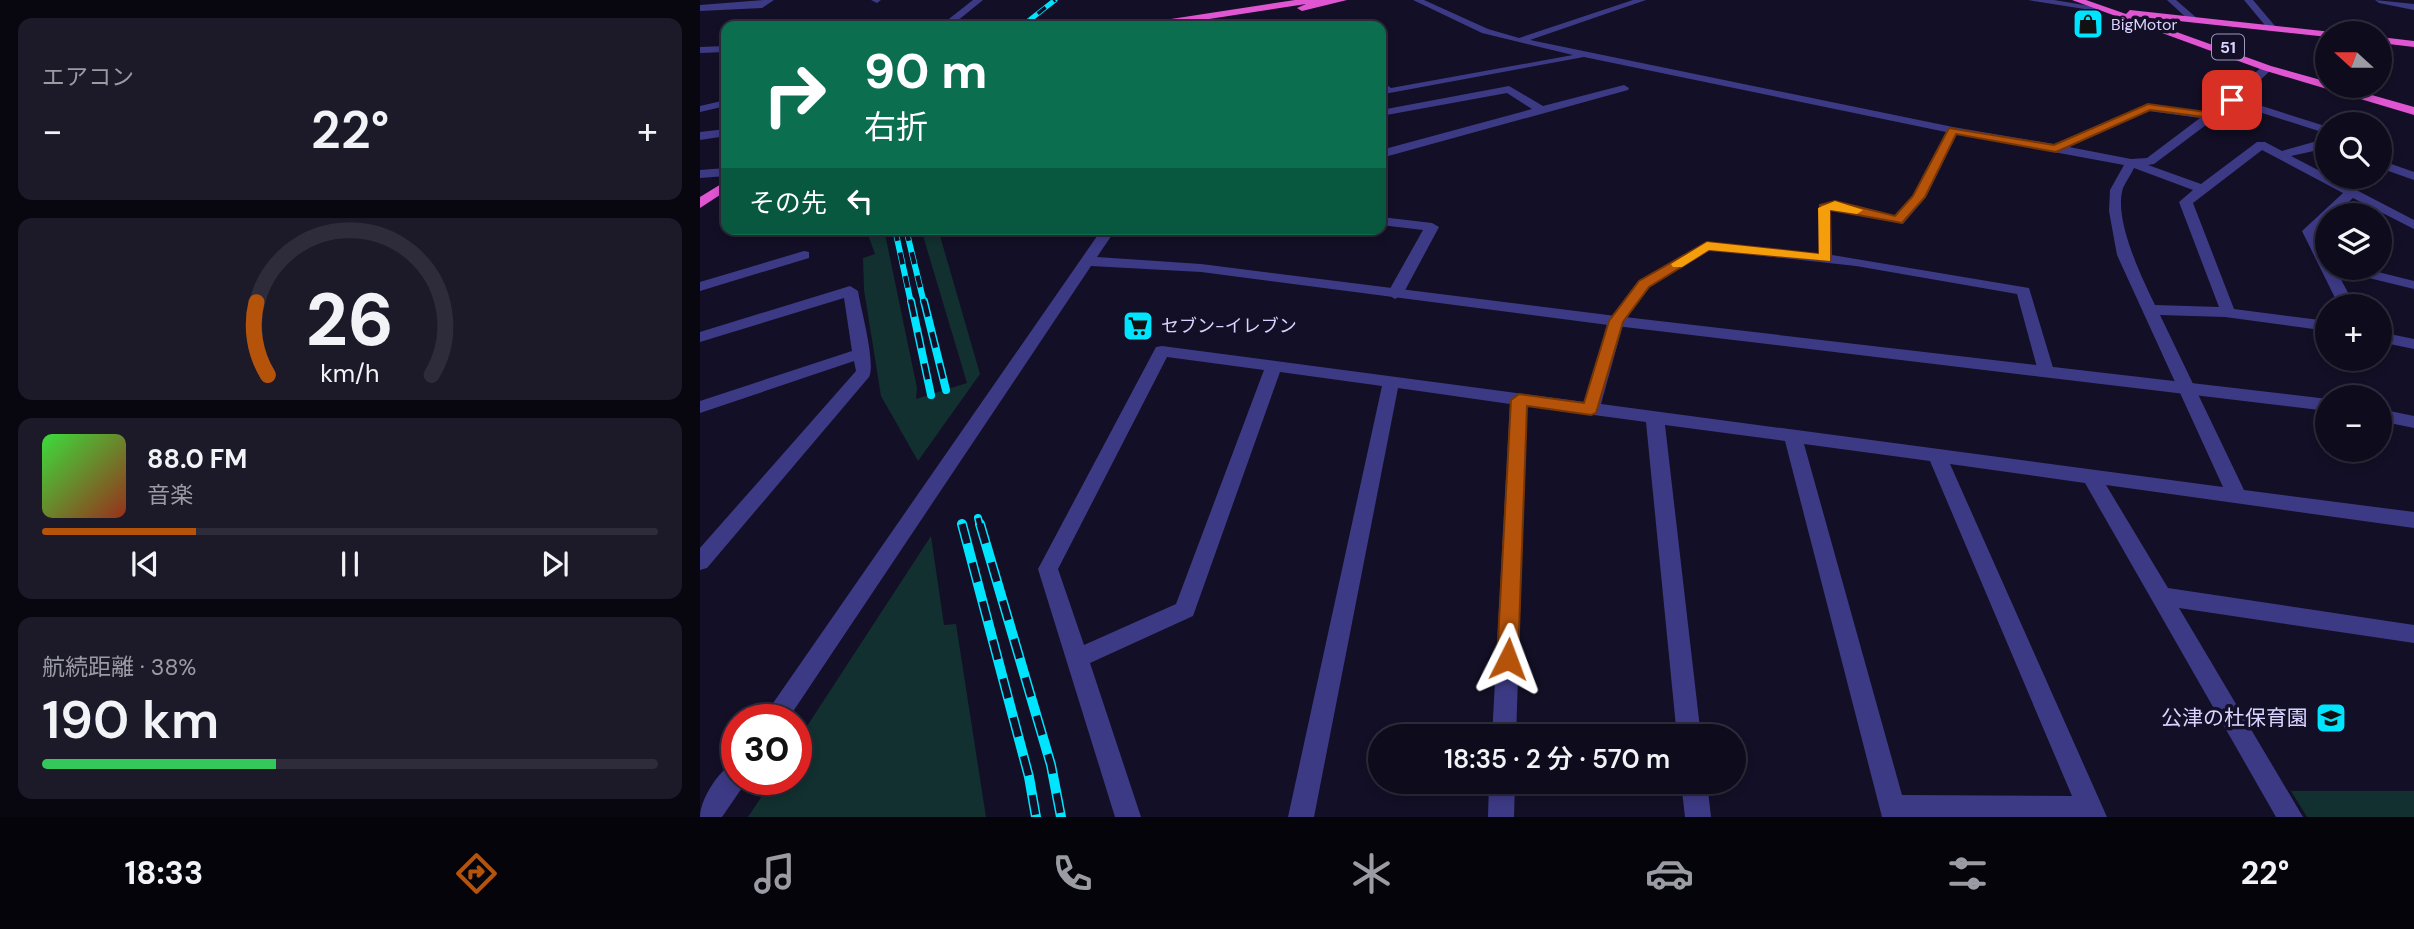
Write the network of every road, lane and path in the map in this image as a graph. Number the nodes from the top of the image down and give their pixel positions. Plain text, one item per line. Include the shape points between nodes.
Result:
1 (770, 0) edge
2 (979, 0) edge
3 (1314, 0) edge
4 (1342, 0) edge
5 (1417, 0) edge
6 (1642, 0) edge
7 (2032, 0) edge
8 (2077, 0) edge
9 (2171, 0) edge
10 (2248, 0) edge
11 (2379, 0) edge
12 (2097, 4) edge
13 (2414, 7) edge
14 (700, 8) edge
15 (2130, 12) junction
16 (2194, 20) junction
17 (952, 21) edge
18 (1186, 21) edge
19 (1219, 21) edge
20 (2272, 28) junction
21 (2315, 33) edge
22 (1519, 41) junction
23 (2392, 41) edge
24 (700, 43) edge
25 (721, 43) edge
26 (2414, 44) edge
27 (721, 49) edge
28 (700, 50) edge
29 (1589, 55) junction
30 (2267, 68) junction
31 (2315, 74) edge
32 (1625, 88) dead end
33 (1386, 90) edge
34 (2392, 97) edge
35 (2232, 100) junction
36 (2414, 103) edge
37 (721, 104) edge
38 (700, 109) edge
39 (1541, 110) junction
40 (2414, 111) edge
41 (1386, 112) edge
42 (2208, 116) junction
43 (1953, 131) junction
44 (721, 134) edge
45 (2315, 135) edge
46 (700, 136) edge
47 (2315, 144) edge
48 (2056, 148) junction
49 (1386, 151) edge
50 (2280, 155) junction
51 (2130, 163) junction
52 (2392, 168) edge
53 (721, 172) edge
54 (700, 174) edge
55 (2414, 176) edge
56 (721, 189) edge
57 (2202, 189) junction
58 (2351, 193) junction
59 (2340, 203) edge
60 (700, 204) edge
61 (1386, 222) edge
62 (2414, 225) edge
63 (2315, 226) edge
64 (1105, 235) edge
65 (2315, 242) edge
66 (804, 255) dead end
67 (1825, 258) junction
68 (1087, 261) junction
69 (2392, 280) edge
70 (2414, 285) edge
71 (700, 287) edge
72 (1395, 294) junction
73 (2151, 310) junction
74 (2225, 312) junction
75 (1616, 321) junction
76 (2315, 324) edge
77 (700, 337) edge
78 (2392, 339) edge
79 (2414, 344) edge
80 (862, 353) junction
81 (1273, 368) junction
82 (2046, 372) junction
83 (1391, 383) junction
84 (2186, 387) junction
85 (1519, 400) junction
86 (2315, 403) edge
87 (700, 407) edge
88 (1591, 410) junction
89 (2392, 417) edge
90 (1655, 419) junction
91 (2414, 422) edge
92 (1793, 437) junction
93 (1937, 455) junction
94 (2091, 476) junction
95 (2237, 496) junction
96 (2414, 520) edge
97 (700, 562) edge
98 (2160, 596) junction
99 (2414, 634) edge
100 (1076, 659) junction
101 (784, 704) edge
102 (1505, 724) edge
103 (1688, 724) edge
104 (1502, 794) edge
105 (1695, 794) edge
106 (722, 795) edge
107 (1894, 813) edge
108 (2093, 813) edge
109 (706, 817) edge
110 (1128, 817) edge
111 (1301, 817) edge
112 (1501, 817) edge
113 (1698, 817) edge
114 (2290, 817) edge

1 - 14 street via 762,5
2 - 17 street
3 - 18 highway
4 - 19 highway
5 - 22 street
6 - 22 street
7 - 12 street
8 - 12 highway, 51
9 - 16 street
10 - 20 street
11 - 13 street
12 - 15 highway
12 - 30 highway, 51
15 - 16 highway
15 - 31 highway, 51
16 - 20 highway
20 - 21 highway
22 - 29 street
23 - 26 highway
24 - 25 street
27 - 28 street
29 - 33 street
29 - 43 street
30 - 35 street
30 - 40 highway, 51
32 - 39 street
34 - 36 highway
35 - 42 street
35 - 45 street
37 - 38 street
39 - 41 street via 1509,89
39 - 49 street
42 - 48 street via 2148,107
42 - 51 street via 2150,161
43 - 48 street
43 - 67 street via 1919,197 1898,221 1835,205 1824,208
44 - 46 street
47 - 50 street
48 - 51 street
50 - 57 street via 2261,145
50 - 58 street
51 - 57 street
51 - 73 street via 2116,190 2116,211 2124,255
52 - 55 street
53 - 54 street
56 - 60 highway
57 - 74 street via 2186,202 2227,306
58 - 59 street
58 - 62 street
61 - 72 street via 1432,227
63 - 65 street via 2309,231
64 - 68 street
66 - 71 street
67 - 75 street via 1707,246 1644,284
67 - 82 street via 2024,291
68 - 72 street via 1202,268
68 - 101 street
69 - 70 street
72 - 75 street
73 - 74 street
73 - 84 street
74 - 76 street
75 - 82 street
75 - 88 street
77 - 80 street via 850,291
78 - 79 street
80 - 87 street
80 - 97 street via 861,377
81 - 83 street
81 - 100 street via 1185,610
81 - 100 street via 1162,351 1048,569
82 - 84 street
83 - 85 street
83 - 111 street
84 - 86 street
84 - 95 street
85 - 88 street
85 - 102 street
88 - 90 street
89 - 91 street
90 - 92 street
90 - 103 street
92 - 93 street
92 - 107 street
93 - 94 street
93 - 108 street
94 - 95 street
94 - 98 street
95 - 96 street
98 - 99 street
98 - 114 street
100 - 110 street
104 - 112 street
105 - 113 street
106 - 109 street
107 - 108 street

